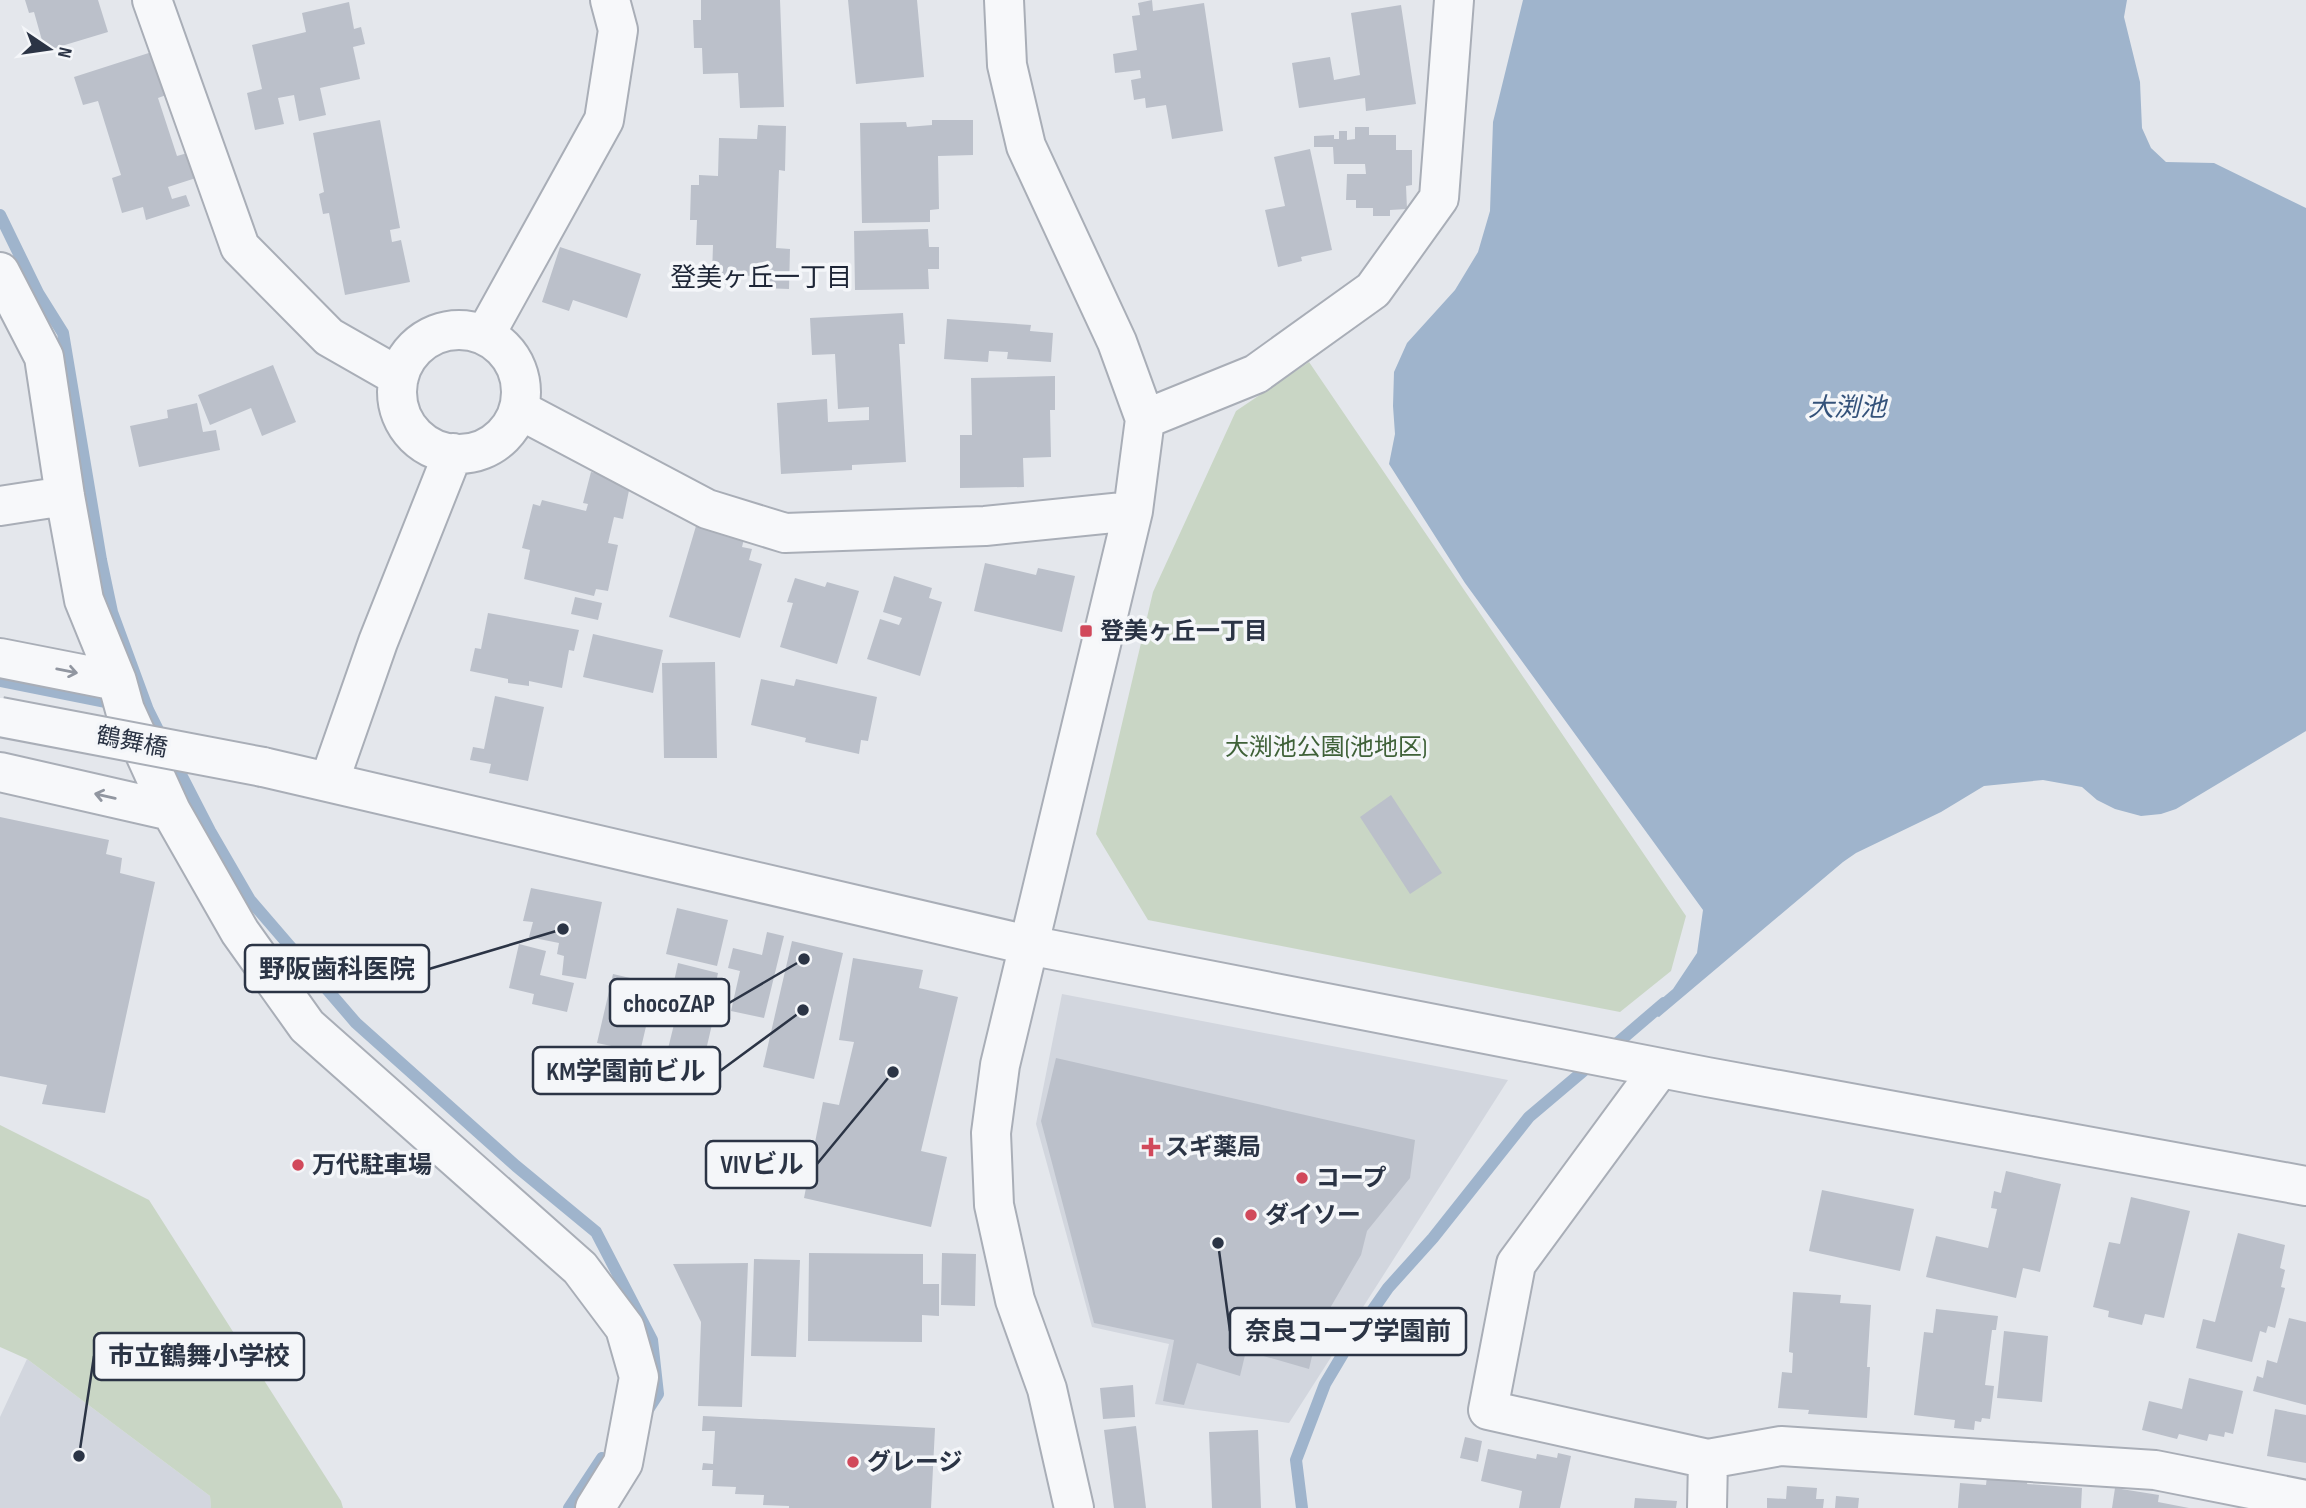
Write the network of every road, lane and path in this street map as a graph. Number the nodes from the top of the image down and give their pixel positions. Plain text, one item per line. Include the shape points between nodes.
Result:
1 (152, 0) edge
2 (610, 0) edge
3 (1004, 0) edge
4 (1454, 0) edge
5 (0, 272) edge
6 (485, 335) junction
7 (399, 377) junction
8 (520, 410) junction
9 (1145, 419) junction
10 (453, 453) junction
11 (65, 496) junction
12 (0, 506) edge
13 (1133, 511) junction
14 (0, 658) edge
15 (122, 696) junction
16 (0, 717) edge
17 (0, 772) edge
18 (329, 782) junction
19 (171, 811) junction
20 (1028, 945) junction
21 (1660, 1068) junction
22 (2306, 1186) edge
23 (1708, 1459) junction
24 (2306, 1500) edge
25 (595, 1508) edge
26 (1074, 1508) edge
27 (1707, 1508) edge

1 - 7 street via 240,247 329,337
2 - 6 street via 618,30 604,120
3 - 9 street via 1007,65 1026,146 1116,342
4 - 9 street via 1439,198 1373,290 1255,374
5 - 11 street via 44,357
6 - 7 street via 454,329 433,334 402,364
6 - 8 street via 511,356 522,382
7 - 10 street via 398,408 408,427 423,443
8 - 10 street via 509,430 486,449
8 - 13 street via 707,509 785,533 985,526
9 - 13 street
10 - 18 street via 378,642
11 - 12 street
11 - 15 street via 84,600
13 - 20 street
14 -> 15 street
15 - 19 street
16 - 18 street, 鶴舞橋, bridge
19 -> 17 street
18 - 20 street, 鶴舞橋
19 - 25 street via 240,932 307,1026 580,1268 625,1328 639,1377 623,1463
20 - 21 street, 鶴舞橋
20 - 26 street via 1000,1065 991,1133 994,1205 1014,1300 1047,1389
21 - 22 street, 鶴舞橋
21 - 23 street via 1516,1264 1488,1410
23 - 24 street via 1781,1446 2155,1470
23 - 27 street

